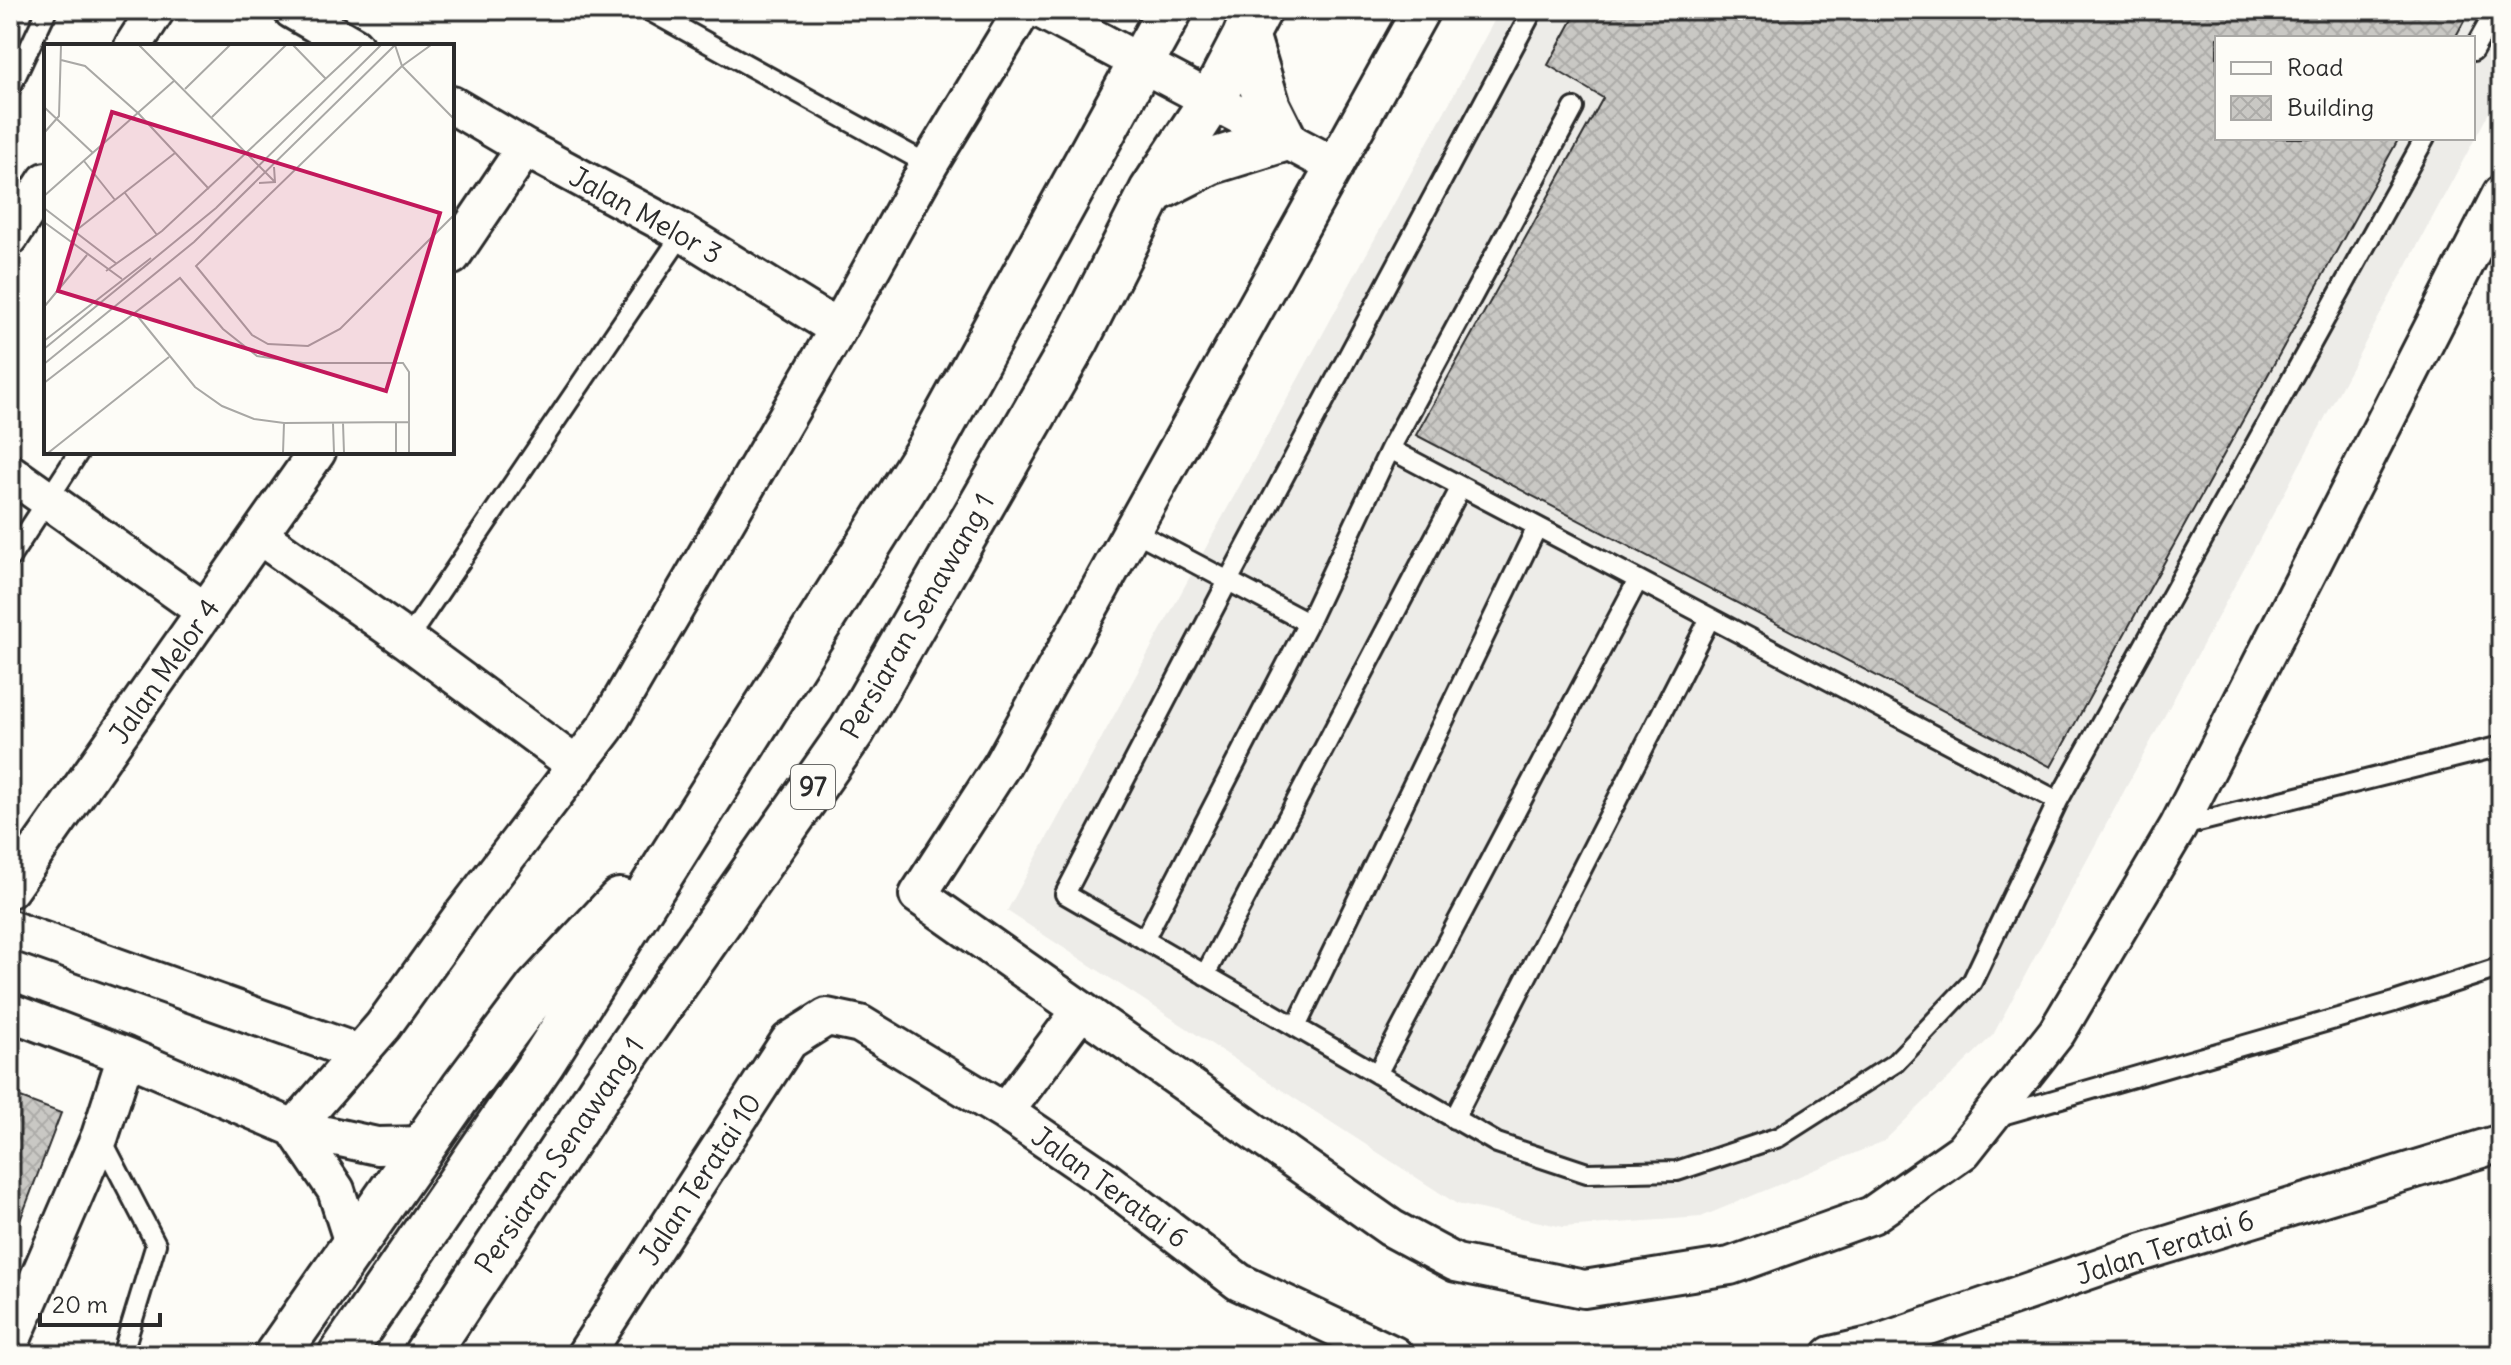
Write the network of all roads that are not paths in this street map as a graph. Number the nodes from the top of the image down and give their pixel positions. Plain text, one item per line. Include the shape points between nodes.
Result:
1 (47, 10) edge
2 (156, 10) edge
3 (292, 10) edge
4 (648, 10) edge
5 (1023, 10) edge
6 (1041, 10) edge
7 (1170, 10) edge
8 (1421, 10) edge
9 (1533, 10) edge
10 (2496, 10) edge
11 (1253, 22) edge
12 (134, 44) edge
13 (351, 44) edge
14 (2475, 47) edge
15 (1143, 64) junction
16 (10, 89) edge
17 (1212, 100) junction
18 (454, 106) edge
19 (1574, 108) dead end
20 (1284, 139) junction
21 (2424, 140) edge
22 (525, 148) junction
23 (929, 165) junction
24 (1335, 166) junction
25 (44, 184) edge
26 (1152, 191) junction
27 (2496, 214) edge
28 (683, 233) junction
29 (10, 237) edge
30 (454, 253) edge
31 (838, 329) junction
32 (1390, 449) junction
33 (78, 454) edge
34 (316, 454) edge
35 (10, 473) edge
36 (1461, 487) junction
37 (47, 498) junction
38 (1537, 527) junction
39 (1132, 530) junction
40 (260, 536) junction
41 (10, 558) edge
42 (1638, 580) junction
43 (1228, 581) junction
44 (206, 612) junction
45 (1710, 618) junction
46 (1308, 623) junction
47 (407, 640) junction
48 (2501, 746) edge
49 (577, 766) junction
50 (2058, 801) junction
51 (690, 827) junction
52 (2178, 827) junction
53 (10, 889) edge
54 (10, 929) edge
55 (1144, 940) junction
56 (2501, 967) edge
57 (1205, 975) junction
58 (1081, 1010) junction
59 (10, 1012) edge
60 (827, 1017) joint
61 (1296, 1027) junction
62 (359, 1053) junction
63 (126, 1056) junction
64 (1377, 1074) junction
65 (1005, 1112) junction
66 (1454, 1119) junction
67 (1989, 1119) junction
68 (294, 1128) junction
69 (100, 1136) junction
70 (2501, 1143) edge
71 (424, 1145) junction
72 (353, 1243) junction
73 (10, 1344) edge
74 (122, 1355) edge
75 (277, 1355) edge
76 (341, 1355) edge
77 (426, 1355) edge
78 (586, 1355) edge
79 (1394, 1355) edge
80 (1831, 1355) edge

1 - 16 lane
2 - 12 street
3 - 13 street
4 - 23 lane
5 - 23 street
6 - 15 street
7 - 15 main road
8 - 24 street
9 - 43 lane
10 - 14 lane
11 - 17 main road, Persiaran Senawang 1 / 97
11 - 20 main road via 1268,107
15 - 17 street
15 - 51 main road via 929,449
17 - 20 street
17 - 26 main road, Persiaran Senawang 1 / 97
18 - 22 street, Jalan Melor 3
19 - 32 lane
20 - 24 street
20 - 26 main road via 1210,162
21 - 50 lane
22 - 28 street, Jalan Melor 3
22 - 30 street
23 - 31 street
24 - 39 street
25 - 29 street
26 - 77 main road, Persiaran Senawang 1 / 97 via 1077,339 852,731 603,1087
27 - 52 street
28 - 31 street, Jalan Melor 3
28 - 47 lane
31 - 49 street via 606,727
32 - 36 lane
32 - 46 lane
33 - 37 lane
34 - 40 street, Jalan Melor 4
35 - 37 street
36 - 38 lane
36 - 57 lane
37 - 41 lane
37 - 44 street
38 - 42 lane
38 - 61 lane
39 - 43 lane
39 - 58 street via 1002,765 918,895
40 - 44 street, Jalan Melor 4
40 - 47 street
42 - 45 lane
42 - 64 lane
43 - 46 lane
43 - 55 lane via 1065,894
44 - 53 street, Jalan Melor 4
45 - 50 lane
45 - 66 lane
46 - 55 lane
47 - 49 street
48 - 52 lane
49 - 62 street
50 - 66 lane via 1972,982 1895,1063 1779,1137 1677,1171 1587,1173 1497,1143
51 - 71 main road via 538,989
51 - 76 main road via 543,1061
52 - 67 street via 2057,1032
54 - 62 street
55 - 57 lane
56 - 67 lane
57 - 61 lane
58 - 65 street
58 - 67 street via 1391,1228 1456,1263 1584,1289 1730,1266 1872,1215 1963,1151
59 - 63 street
60 - 65 street, Jalan Teratai 6 via 860,1024
60 - 78 street, Jalan Teratai 10 via 789,1041
61 - 64 lane
62 - 68 street
63 - 68 street
63 - 69 street
64 - 66 lane
65 - 79 street, Jalan Teratai 6 via 1239,1282
68 - 71 street via 377,1146
68 - 72 street via 336,1190
69 - 73 street
69 - 74 lane via 156,1244
70 - 80 street, Jalan Teratai 6 via 2140,1253
71 - 72 main road
72 - 75 main road

